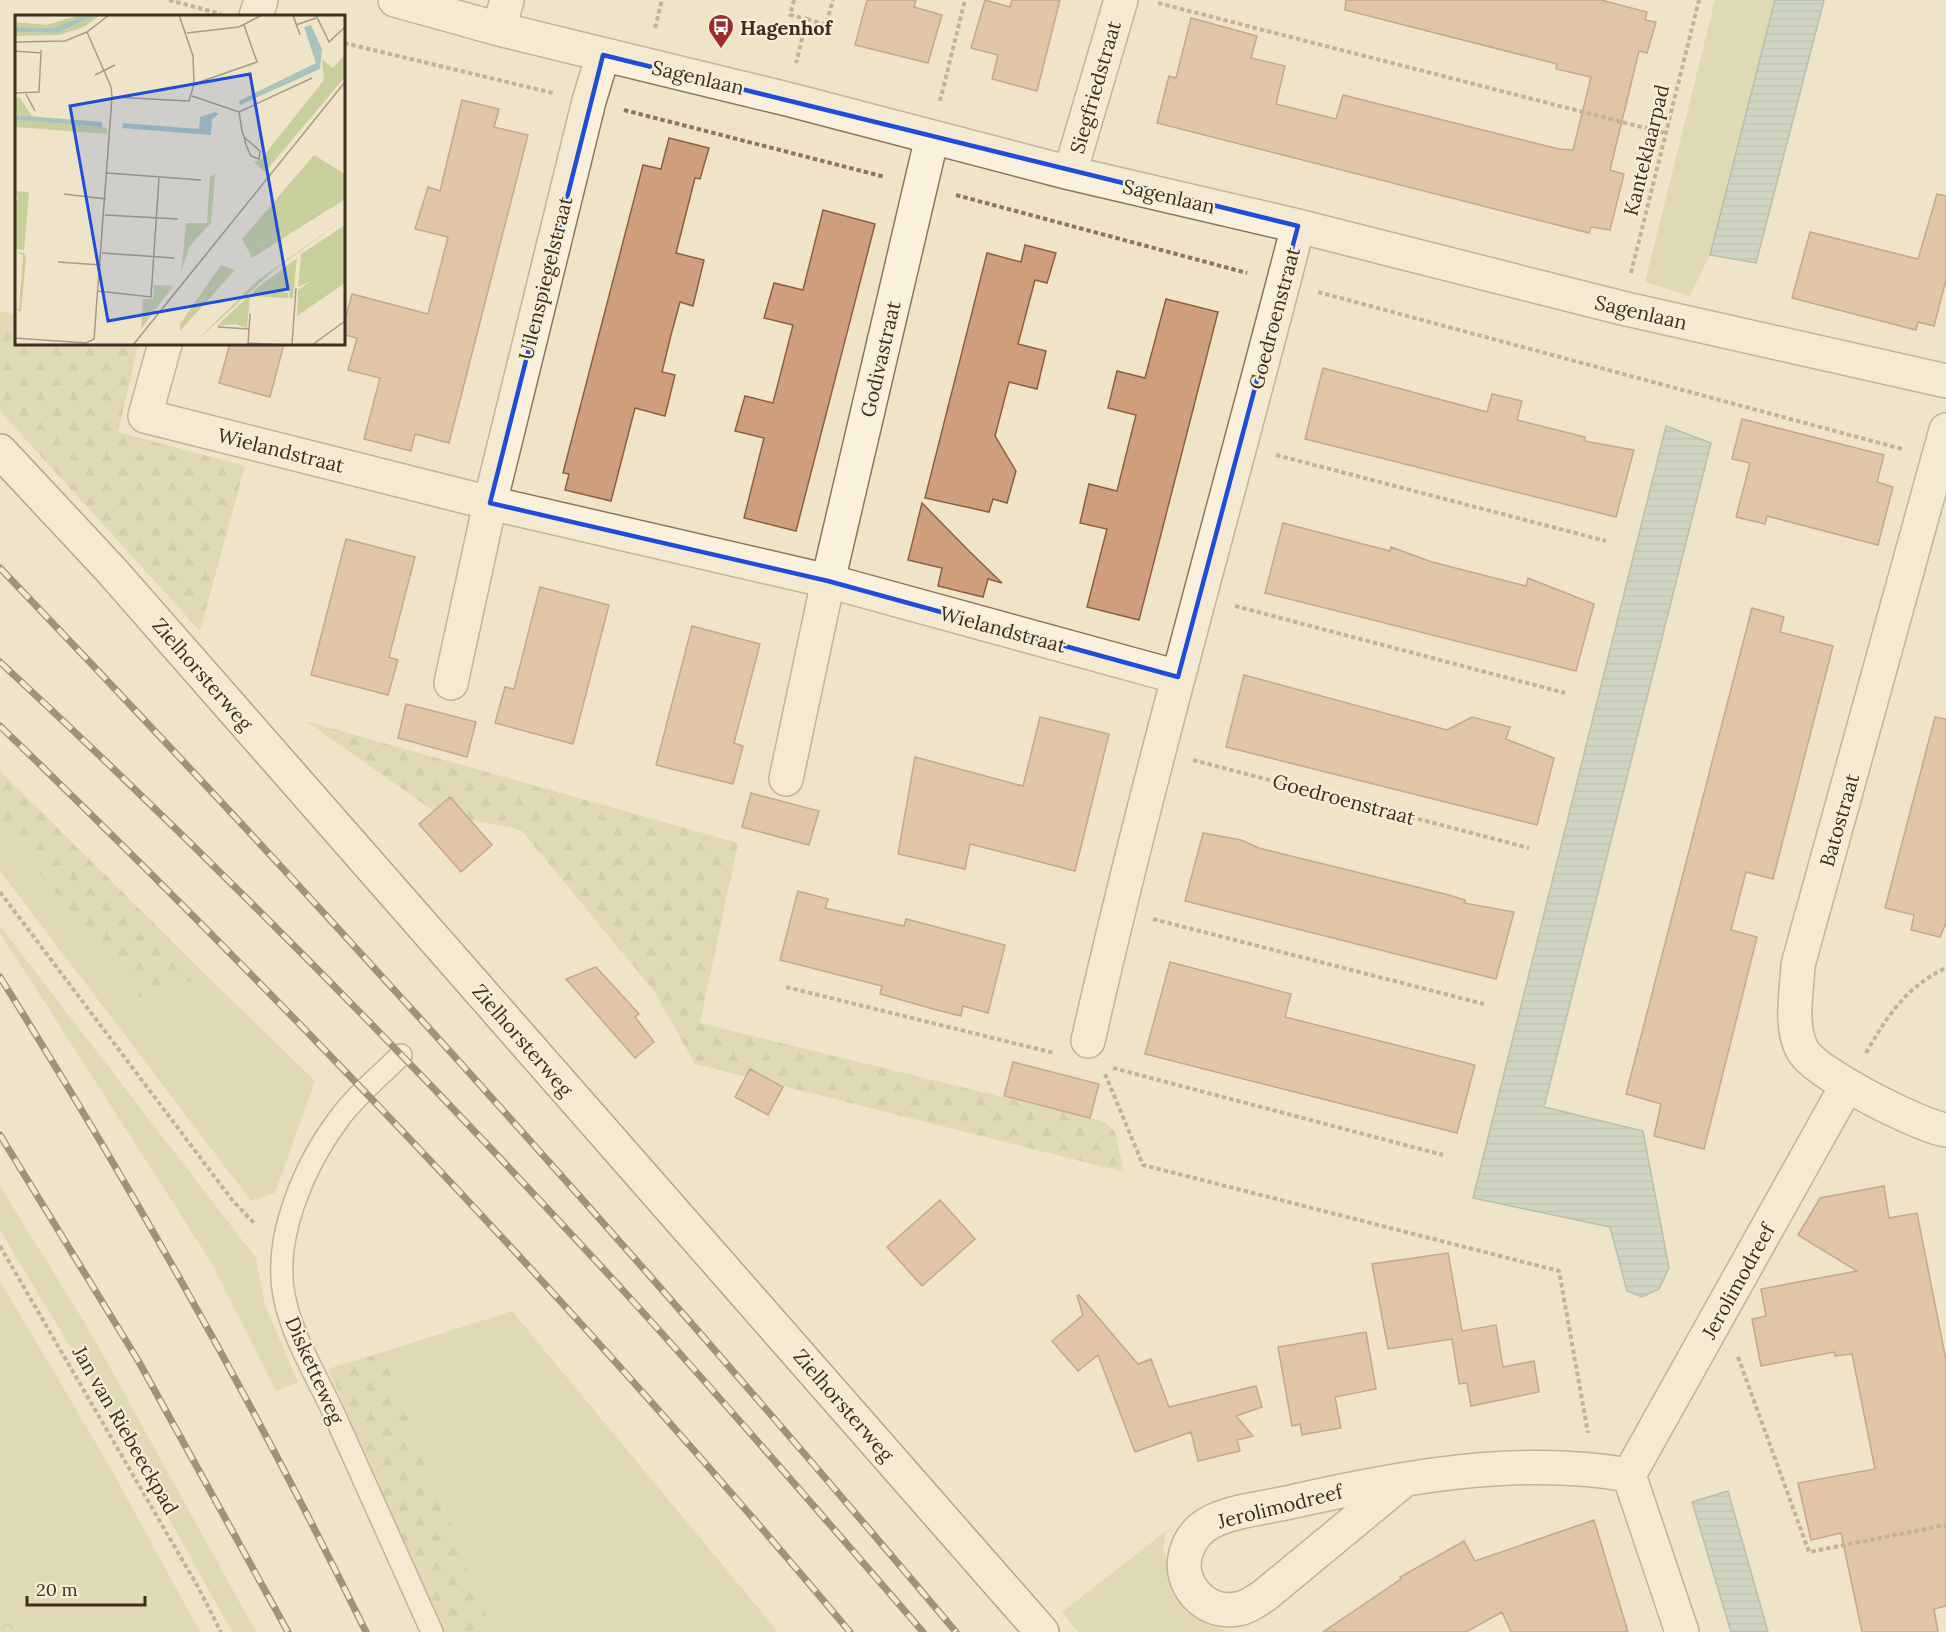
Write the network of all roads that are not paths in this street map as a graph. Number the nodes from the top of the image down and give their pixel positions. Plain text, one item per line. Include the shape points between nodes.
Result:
1 (261, 0) edge
2 (395, 0) edge
3 (1121, 0) edge
4 (256, 15) edge
5 (503, 15) edge
6 (603, 55) junction
7 (932, 137) junction
8 (1070, 173) junction
9 (1298, 226) junction
10 (165, 345) edge
11 (1946, 381) edge
12 (1943, 445) edge
13 (0, 451) edge
14 (490, 503) junction
15 (828, 581) junction
16 (1178, 677) junction
17 (451, 683) dead end
18 (786, 779) dead end
19 (1088, 1041) road end
20 (401, 1055) dead end
21 (1846, 1087) junction
22 (1945, 1137) edge
23 (1629, 1475) junction
24 (1403, 1480) junction
25 (432, 1632) edge
26 (1042, 1632) edge
27 (1682, 1632) edge

1 - 4 street
2 - 5 street, Sagenlaan
3 - 8 street, Siegfriedstraat
5 - 6 street, Sagenlaan
6 - 7 street, Sagenlaan
6 - 14 street, Uilenspiegelstraat via 588,101
7 - 8 street, Sagenlaan
7 - 15 street, Godivastraat
8 - 9 street, Sagenlaan
9 - 11 street, Sagenlaan via 1622,308
9 - 16 street, Goedroenstraat
10 - 14 street, Wielandstraat via 145,416
12 - 21 street, Batostraat via 1798,965 1795,1022 1803,1052
13 - 26 street, Zielhorsterweg via 119,579
14 - 15 street, Wielandstraat
14 - 17 street
15 - 16 street, Wielandstraat
15 - 18 street
16 - 19 street, Goedroenstraat
20 - 25 lane, Disketteweg via 339,1119 319,1149 290,1219 284,1254 284,1293 294,1331
21 - 22 street, Batostraat
21 - 23 street, Jerolimodreef
23 - 24 street, Jerolimodreef via 1595,1469 1502,1469
23 - 27 street
24 - 24 street, Jerolimodreef via 1250,1604 1238,1609 1211,1606 1200,1599 1185,1578 1191,1540 1211,1522

